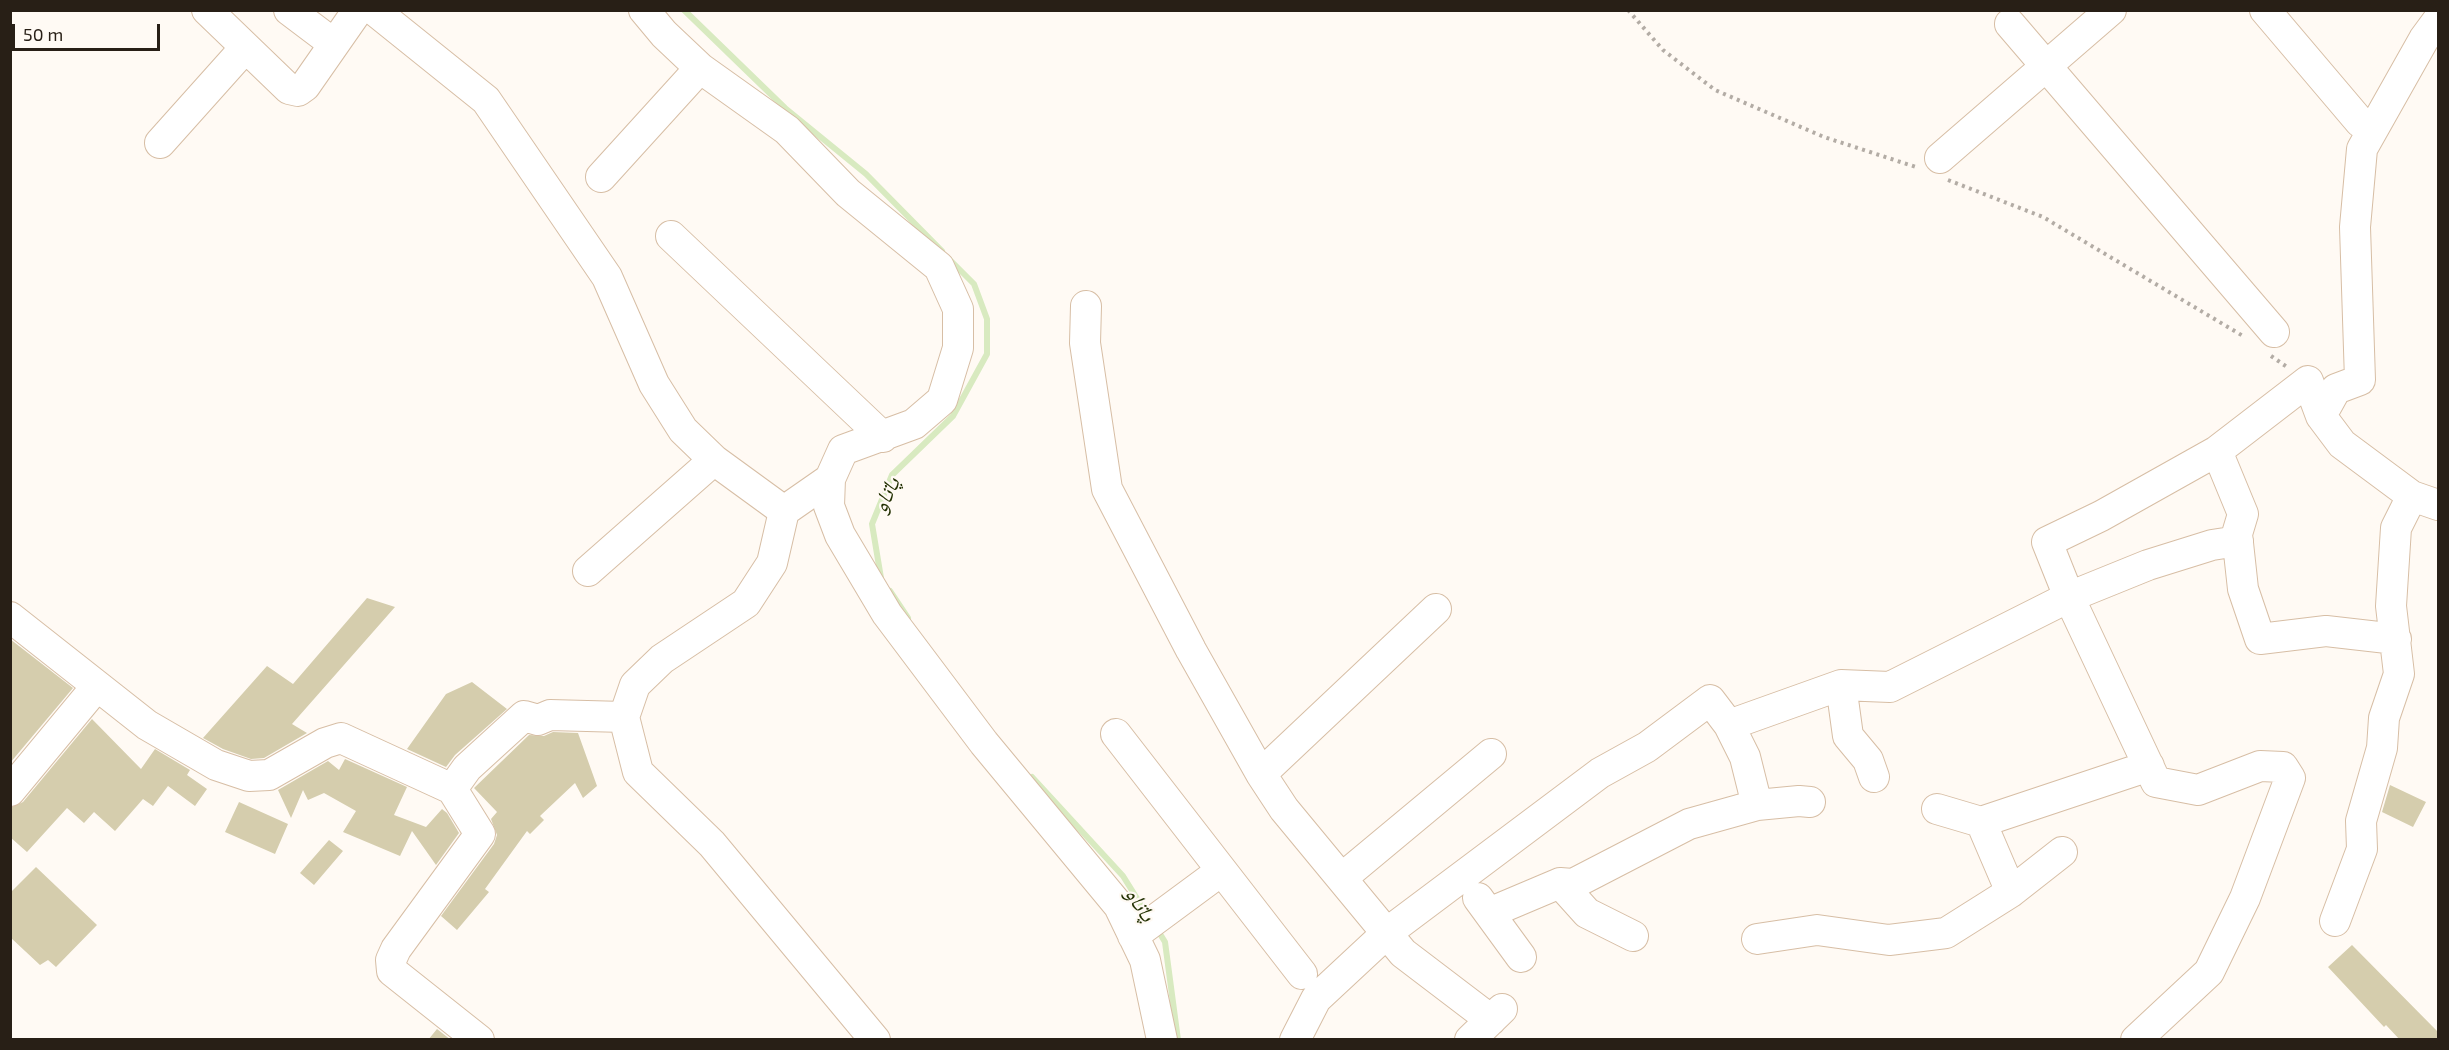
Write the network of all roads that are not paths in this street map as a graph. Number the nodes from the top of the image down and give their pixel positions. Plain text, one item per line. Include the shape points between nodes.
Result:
1 (207, 10) edge
2 (289, 10) edge
3 (358, 10) edge
4 (374, 10) edge
5 (644, 10) edge
6 (2111, 10) edge
7 (2265, 10) edge
8 (2439, 20) edge
9 (2010, 24) dead end
10 (334, 44) junction
11 (245, 48) junction
12 (2047, 66) junction
13 (700, 68) junction
14 (2360, 122) dead end
15 (160, 143) dead end
16 (1935, 169) road end
17 (601, 177) dead end
18 (671, 236) dead end
19 (1086, 306) dead end
20 (2265, 343) road end
21 (2321, 416) junction
22 (883, 437) junction
23 (2217, 451) junction
24 (714, 460) junction
25 (830, 479) junction
26 (2425, 501) edge
27 (784, 511) junction
28 (2238, 541) junction
29 (588, 571) dead end
30 (2070, 597) junction
31 (1436, 609) dead end
32 (10, 617) edge
33 (2396, 639) junction
34 (1841, 685) junction
35 (97, 686) junction
36 (624, 717) junction
37 (1729, 726) junction
38 (1116, 734) dead end
39 (1491, 754) dead end
40 (2149, 766) junction
41 (1261, 774) junction
42 (1874, 777) dead end
43 (452, 789) junction
44 (10, 791) edge
45 (1810, 802) dead end
46 (1757, 805) junction
47 (1937, 808) dead end
48 (1981, 822) junction
49 (2062, 852) dead end
50 (1221, 871) junction
51 (1462, 877) junction
52 (1342, 878) junction
53 (1560, 883) junction
54 (2011, 892) junction
55 (1489, 913) junction
56 (2335, 921) dead end
57 (1388, 932) junction
58 (1133, 936) junction
59 (1633, 936) dead end
60 (1757, 939) dead end
61 (1521, 957) dead end
62 (1302, 974) dead end
63 (1487, 1023) edge
64 (479, 1040) edge
65 (875, 1040) edge
66 (1162, 1040) edge
67 (1295, 1040) edge
68 (2136, 1040) edge

1 - 11 street
2 - 10 street
3 - 10 street
4 - 24 street via 486,100 607,277 654,384 683,430
5 - 13 street
6 - 12 street
7 - 14 street
8 - 21 street via 2424,39 2362,149 2355,226 2360,380 2337,389
9 - 12 street
10 - 11 street via 298,91 290,89
11 - 15 street
12 - 16 street
12 - 20 street
13 - 17 street
13 - 22 street via 787,130 848,193 939,267 958,309 958,348 942,400 914,424
18 - 22 street
19 - 41 street via 1084,343 1107,489
21 - 23 street via 2308,381
21 - 26 street via 2342,444
22 - 25 street via 843,450
23 - 28 street via 2243,514
23 - 30 street via 2047,542
24 - 27 street
24 - 29 street
25 - 27 street
25 - 58 street via 829,506 840,535 887,614 984,743 1119,906
26 - 33 street via 2396,528 2391,606
27 - 36 street via 772,563 746,603 662,659 635,685
28 - 30 street via 2148,565
28 - 33 street via 2243,589 2260,639 2325,631
30 - 34 street via 1890,687
30 - 40 street
31 - 41 street
32 - 35 street
33 - 56 street via 2399,674 2384,718 2382,748 2361,821 2362,849
34 - 37 street
34 - 42 street via 1848,736 1868,760
35 - 43 street via 157,731 216,765 249,776 269,775 341,738
35 - 44 street
36 - 43 street via 550,715 538,720 524,716 467,768
36 - 65 street via 639,772 712,844
37 - 46 street via 1745,757
37 - 51 street via 1710,700 1647,747 1600,773
38 - 50 street
39 - 52 street
40 - 48 street
40 - 68 street via 2156,782 2198,790 2260,766 2283,767 2290,778 2245,898 2209,972
41 - 52 street via 1284,809
43 - 64 street via 480,834 396,949 392,971
45 - 46 street
46 - 53 street via 1689,824 1573,884
47 - 48 street
48 - 54 street
49 - 54 street
50 - 58 street
50 - 62 street
51 - 55 street
51 - 57 street
52 - 57 street
53 - 55 street
53 - 59 street via 1587,913
54 - 60 street via 1946,933 1889,940 1817,930
55 - 61 street
57 - 63 street via 1403,952
57 - 67 street via 1316,999
58 - 66 street via 1145,960

